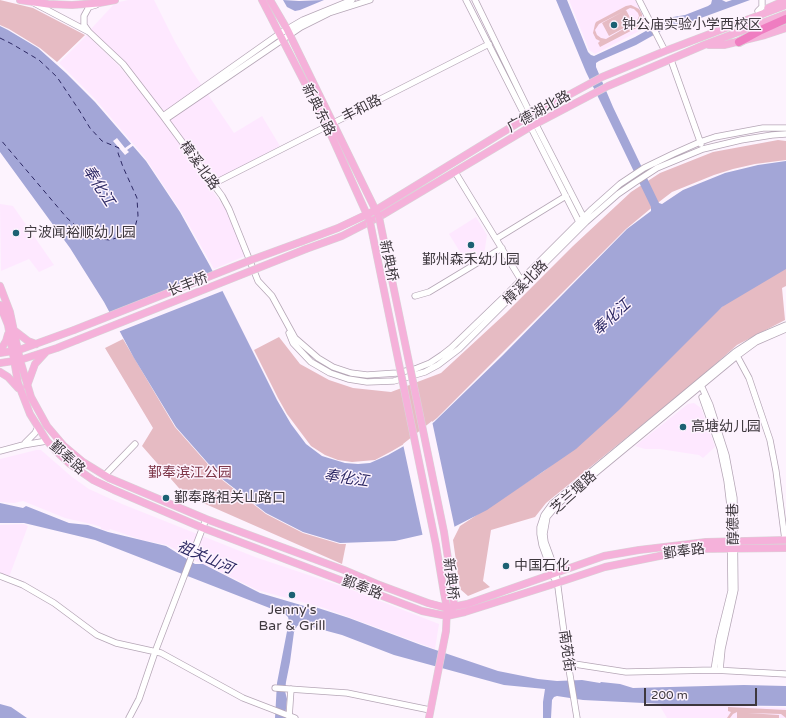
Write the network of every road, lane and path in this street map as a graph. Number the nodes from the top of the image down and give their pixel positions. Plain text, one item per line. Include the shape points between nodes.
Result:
1 (20, 0) edge
2 (115, 0) edge
3 (262, 0) edge
4 (270, 0) edge
5 (352, 0) edge
6 (370, 0) edge
7 (466, 0) edge
8 (475, 0) edge
9 (639, 0) edge
10 (762, 0) edge
11 (32, 2) junction
12 (358, 2) edge
13 (99, 3) junction
14 (785, 4) edge
15 (758, 11) junction
16 (786, 14) edge
17 (786, 19) edge
18 (786, 28) edge
19 (89, 32) junction
20 (288, 32) junction
21 (281, 36) junction
22 (697, 40) junction
23 (739, 42) junction
24 (489, 44) junction
25 (704, 46) junction
26 (665, 51) junction
27 (671, 60) junction
28 (165, 117) junction
29 (528, 117) junction
30 (330, 124) junction
31 (533, 126) junction
32 (786, 128) edge
33 (786, 134) edge
34 (700, 142) junction
35 (703, 149) junction
36 (455, 172) junction
37 (213, 184) junction
38 (566, 196) junction
39 (376, 210) junction
40 (367, 214) junction
41 (379, 217) junction
42 (370, 222) junction
43 (583, 222) junction
44 (496, 239) junction
45 (303, 241) joint
46 (502, 248) junction
47 (306, 249) joint
48 (521, 280) junction
49 (0, 286) edge
50 (416, 296) dead end
51 (0, 305) edge
52 (283, 316) junction
53 (786, 325) edge
54 (786, 329) edge
55 (12, 332) junction
56 (37, 344) junction
57 (15, 351) junction
58 (0, 352) edge
59 (47, 352) junction
60 (736, 354) junction
61 (17, 361) junction
62 (0, 363) edge
63 (0, 372) edge
64 (698, 385) junction
65 (27, 386) junction
66 (20, 391) junction
67 (38, 427) junction
68 (47, 441) junction
69 (135, 444) dead end
70 (23, 445) junction
71 (0, 451) edge
72 (105, 475) junction
73 (206, 519) junction
74 (203, 528) junction
75 (785, 540) edge
76 (732, 545) junction
77 (786, 548) edge
78 (554, 573) junction
79 (0, 576) edge
80 (557, 584) junction
81 (450, 607) junction
82 (447, 616) junction
83 (155, 652) junction
84 (568, 663) junction
85 (714, 670) junction
86 (720, 670) junction
87 (786, 674) edge
88 (275, 688) dead end
89 (289, 689) junction
90 (430, 710) junction
91 (290, 717) edge
92 (129, 718) edge
93 (429, 718) edge
94 (577, 718) edge

1 - 11 main road
2 - 13 main road
3 - 21 main road, 新典东路
4 - 20 main road, 新典东路
5 - 20 street via 303,20
6 - 12 street
7 - 24 street
8 - 29 street
9 - 26 street
10 - 15 street via 762,7
11 - 13 main road via 59,5
11 - 19 street, 樟溪北路
12 - 20 street
13 - 19 street via 89,7 84,16 84,25
14 - 15 main road
14 - 22 main road, 广德湖北路
15 - 22 main road via 704,33
16 - 25 main road, 广德湖北路
17 - 23 highway
18 - 23 main road
19 - 28 street, 樟溪北路 via 123,64
20 - 21 street
20 - 30 main road, 新典东路
21 - 28 street
21 - 30 main road, 新典东路
22 - 26 main road, 广德湖北路
23 - 25 main road
24 - 29 street
24 - 30 street, 丰和路
25 - 27 main road, 广德湖北路
26 - 29 main road, 广德湖北路 via 602,77
27 - 31 main road, 广德湖北路 via 608,86
27 - 34 street
28 - 37 street, 樟溪北路
29 - 31 street
29 - 39 main road, 广德湖北路
30 - 37 street, 丰和路
30 - 39 main road, 新典东路
30 - 40 main road, 新典东路
31 - 36 main road, 广德湖北路
31 - 38 street
31 - 43 street
32 - 34 street, 樟溪北路 via 750,130
33 - 35 street, 樟溪北路 via 741,140
34 - 35 street
34 - 43 street, 樟溪北路 via 644,168 614,189
35 - 43 street, 樟溪北路 via 648,174
36 - 41 main road, 广德湖北路
36 - 44 street
37 - 52 street, 樟溪北路 via 229,209 256,276 269,291
38 - 43 street
38 - 44 street
39 - 40 main road, 广德湖北路
39 - 41 main road, 新典东路
40 - 42 main road, 新典东路
40 - 45 main road, 广德湖北路
41 - 42 main road, 广德湖北路
41 - 81 main road, 新典桥, bridge via 444,532 453,592
42 - 47 main road, 广德湖北路 via 342,236
42 - 81 main road, 新典桥, bridge via 444,593
43 - 48 street, 樟溪北路
43 - 52 street, 樟溪北路 via 459,348 425,372 394,381 379,382 348,379 330,373 311,362 298,350
44 - 46 street
45 - 56 main road, 长丰桥, bridge
46 - 48 street
46 - 50 street via 429,292
47 - 59 main road, 长丰桥, bridge
48 - 52 street, 樟溪北路 via 442,355 422,367 397,373 368,375 333,367 295,338
49 - 55 main road via 10,312
51 - 55 main road
53 - 60 street, 芝兰堰路 via 758,337
54 - 60 street, 芝兰堰路
55 - 56 main road
55 - 57 main road, 鄞奉路
55 - 58 main road
56 - 57 main road, 长丰桥
57 - 58 main road
57 - 61 main road, 鄞奉路
59 - 61 main road, 长丰桥
59 - 65 main road via 35,364
60 - 64 street, 芝兰堰路
60 - 75 street via 749,378 770,440
61 - 62 main road
61 - 65 main road, 鄞奉路
61 - 66 main road, 鄞奉路
63 - 66 main road
64 - 76 street, 醇德巷 via 710,405 726,455 734,498
64 - 78 street, 芝兰堰路 via 550,512 544,534
65 - 72 main road, 鄞奉路 via 47,426 64,446 83,462
66 - 67 main road, 鄞奉路
67 - 68 main road, 鄞奉路
67 - 70 street
68 - 70 street
68 - 74 main road, 鄞奉路 via 70,464 93,480
69 - 72 street
70 - 71 street
72 - 73 main road, 鄞奉路
73 - 74 street
73 - 81 main road, 鄞奉路 via 428,603
74 - 82 main road, 鄞奉路 via 422,611
74 - 83 street
75 - 76 main road, 鄞奉路
76 - 77 main road, 鄞奉路
76 - 78 main road, 鄞奉路 via 706,542 632,551 604,556
76 - 80 main road, 鄞奉路 via 694,549 605,566
76 - 85 street, 醇德巷 via 731,597 719,639
76 - 86 street, 醇德巷 via 735,597 722,649
78 - 80 street, 芝兰堰路
78 - 81 main road, 鄞奉路 via 467,604
79 - 83 street via 23,585 54,603 98,635 116,643
80 - 82 main road, 鄞奉路
80 - 84 street, 南苑街
81 - 82 main road, 新典桥
82 - 90 main road, 新典桥 via 438,679
83 - 91 street via 243,698
83 - 92 street via 139,699
84 - 85 street via 626,672
84 - 94 street, 南苑街
85 - 86 street
86 - 87 street
88 - 89 street
89 - 90 street via 347,693
89 - 91 street
90 - 93 main road, 新典桥

